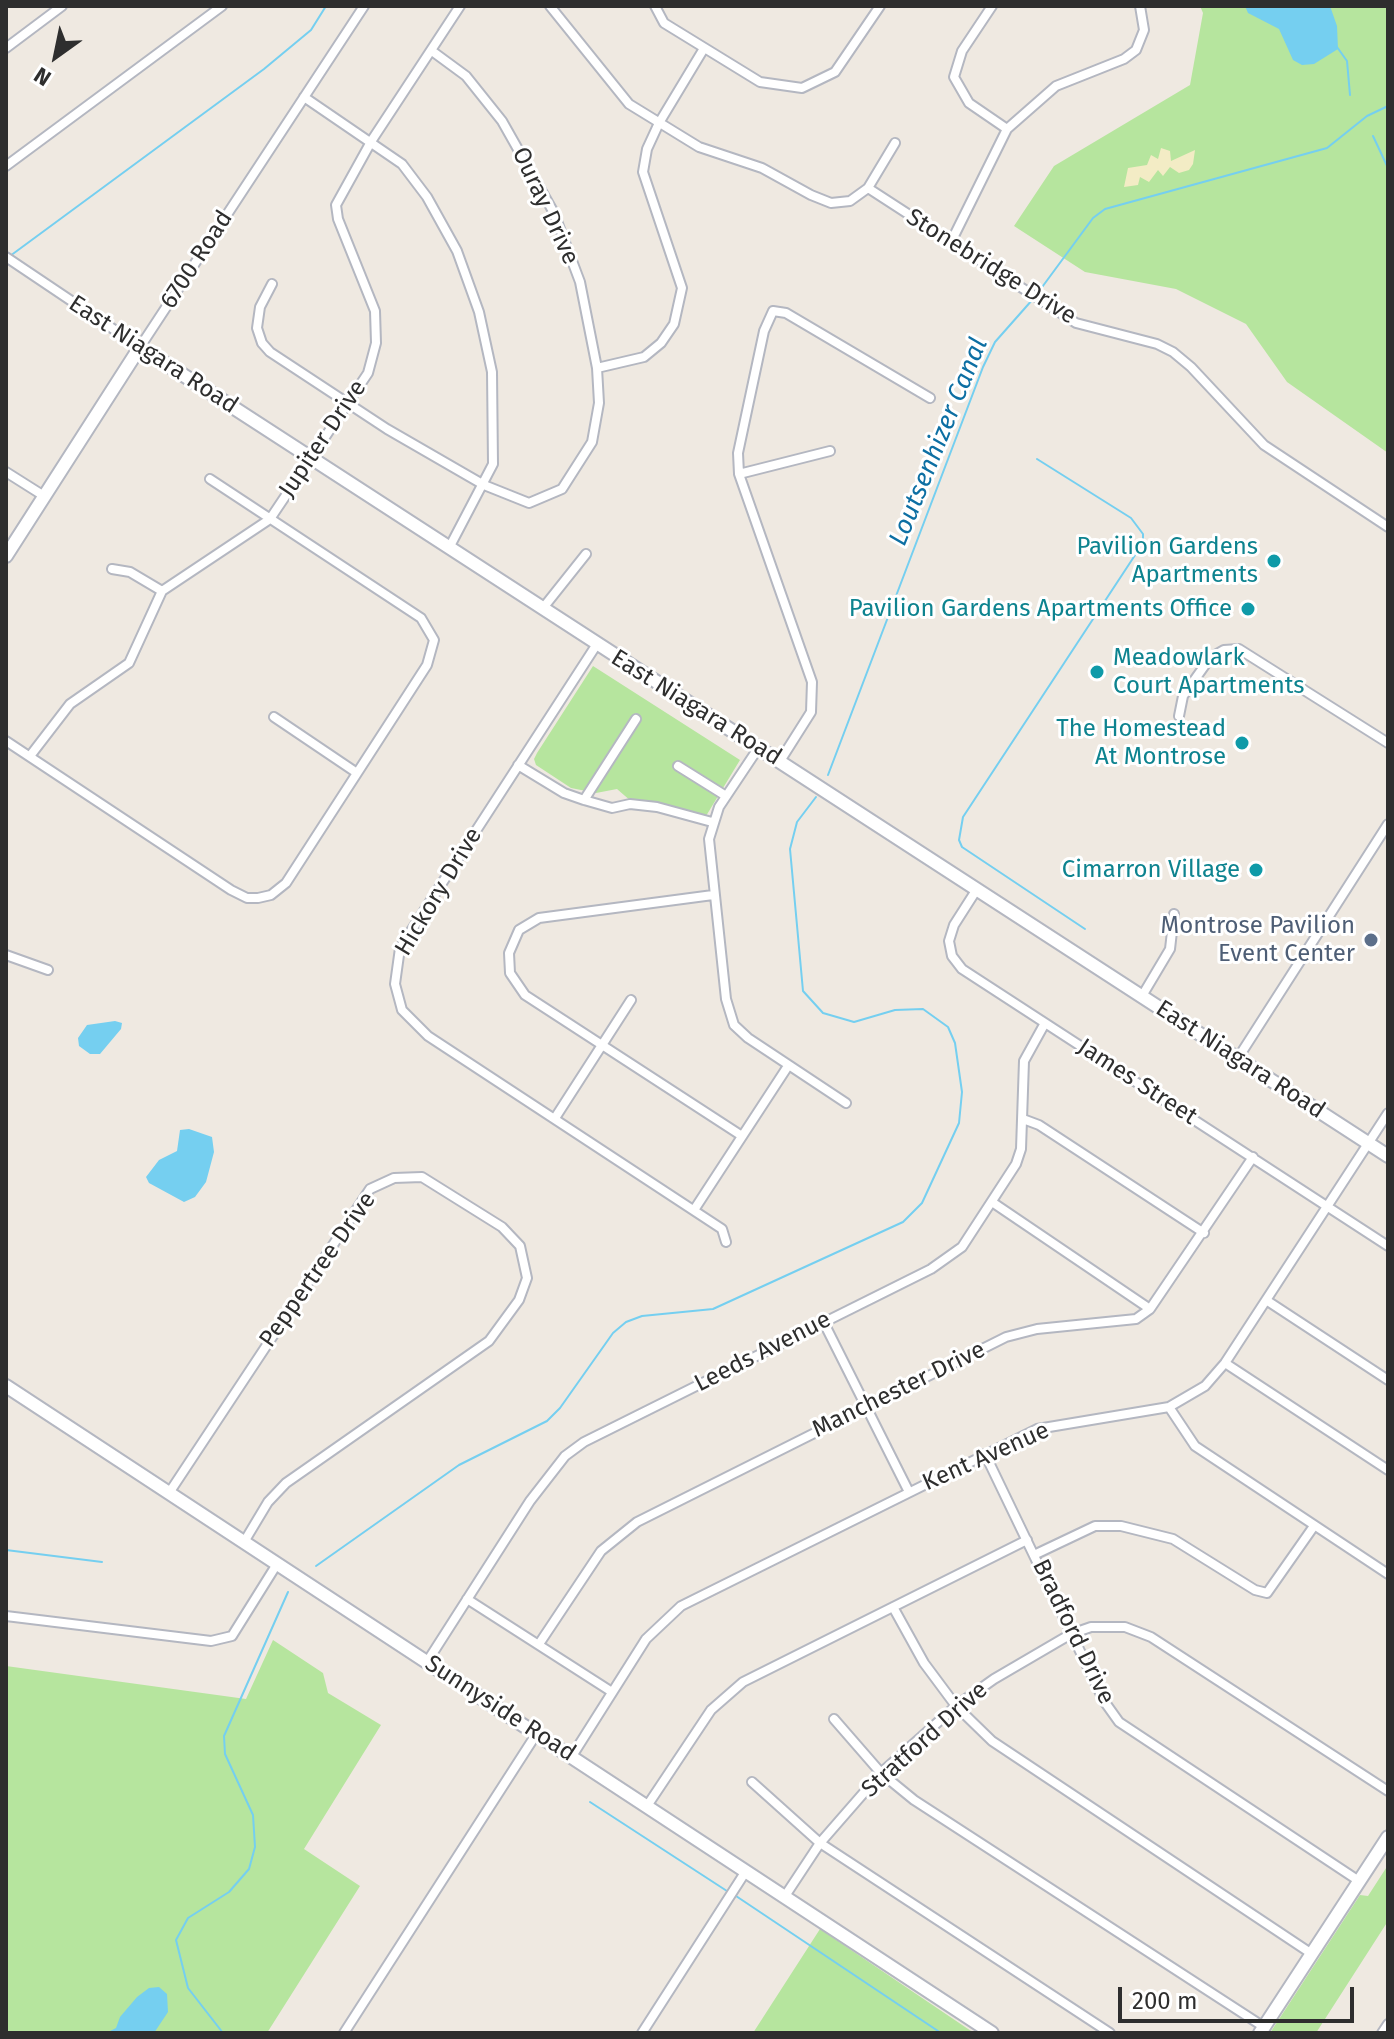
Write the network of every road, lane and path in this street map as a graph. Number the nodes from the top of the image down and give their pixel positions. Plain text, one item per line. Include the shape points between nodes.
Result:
1 (62, 6) edge
2 (222, 6) edge
3 (364, 6) edge
4 (460, 6) edge
5 (550, 6) edge
6 (655, 6) edge
7 (880, 6) edge
8 (992, 6) edge
9 (1140, 6) edge
10 (6, 48) edge
11 (703, 50) junction
12 (432, 51) junction
13 (304, 97) junction
14 (659, 123) junction
15 (1007, 129) junction
16 (372, 140) junction
17 (895, 143) dead end
18 (6, 166) edge
19 (868, 188) junction
20 (951, 242) junction
21 (6, 257) edge
22 (272, 284) dead end
23 (140, 347) junction
24 (597, 368) junction
25 (930, 398) dead end
26 (348, 404) junction
27 (830, 451) dead end
28 (312, 459) junction
29 (6, 472) edge
30 (739, 474) junction
31 (210, 479) dead end
32 (484, 485) junction
33 (44, 496) junction
34 (270, 519) junction
35 (1388, 527) edge
36 (449, 548) junction
37 (586, 554) dead end
38 (6, 556) edge
39 (112, 569) dead end
40 (162, 591) junction
41 (543, 608) junction
42 (597, 644) junction
43 (1179, 716) dead end
44 (274, 717) dead end
45 (636, 719) dead end
46 (6, 741) edge
47 (1388, 743) edge
48 (759, 747) junction
49 (30, 756) junction
50 (780, 761) junction
51 (518, 765) junction
52 (678, 766) dead end
53 (357, 773) junction
54 (726, 796) junction
55 (584, 800) junction
56 (712, 822) junction
57 (1388, 824) edge
58 (977, 889) junction
59 (713, 895) junction
60 (1174, 914) dead end
61 (6, 955) edge
62 (48, 970) dead end
63 (1142, 996) junction
64 (631, 1000) dead end
65 (1045, 1023) junction
66 (602, 1045) junction
67 (1238, 1058) junction
68 (788, 1066) junction
69 (846, 1103) dead end
70 (1388, 1113) edge
71 (555, 1118) junction
72 (1023, 1119) junction
73 (742, 1136) junction
74 (1369, 1143) junction
75 (1388, 1156) edge
76 (1253, 1157) junction
77 (992, 1202) junction
78 (1328, 1207) junction
79 (694, 1210) junction
80 (1204, 1233) junction
81 (726, 1242) dead end
82 (1388, 1246) edge
83 (1266, 1300) junction
84 (1150, 1309) junction
85 (823, 1321) junction
86 (1225, 1363) junction
87 (1388, 1380) edge
88 (6, 1386) edge
89 (868, 1405) junction
90 (1169, 1407) junction
91 (985, 1454) junction
92 (1388, 1470) edge
93 (909, 1492) junction
94 (169, 1493) junction
95 (1314, 1526) junction
96 (1027, 1540) junction
97 (244, 1542) junction
98 (1036, 1554) junction
99 (277, 1564) junction
100 (1388, 1574) edge
101 (467, 1599) junction
102 (893, 1607) junction
103 (6, 1616) edge
104 (1071, 1634) junction
105 (539, 1644) junction
106 (427, 1662) junction
107 (612, 1692) junction
108 (956, 1706) junction
109 (834, 1719) dead end
110 (537, 1733) junction
111 (572, 1756) junction
112 (881, 1773) junction
113 (752, 1782) dead end
114 (1388, 1791) edge
115 (647, 1806) junction
116 (1388, 1837) edge
117 (820, 1843) junction
118 (746, 1871) junction
119 (1359, 1881) junction
120 (785, 1896) junction
121 (1312, 1954) junction
122 (1388, 2024) edge
123 (1262, 2030) edge
124 (344, 2033) edge
125 (642, 2033) edge
126 (992, 2033) edge
127 (1110, 2033) edge
128 (1382, 2033) edge

1 - 10 street
2 - 18 street
3 - 13 street, 6700 Road
4 - 12 street, Jupiter Drive
5 - 14 street via 629,104
6 - 11 street via 664,23
7 - 11 street via 835,72 802,88 760,82
8 - 15 street via 962,51 954,77 969,103
9 - 15 street via 1144,30 1136,50 1056,86
11 - 14 street
12 - 16 street, Jupiter Drive
12 - 24 street, Ouray Drive via 466,76 530,166 580,282
13 - 16 street
13 - 23 street, 6700 Road
14 - 19 street via 699,147 762,168 831,203 850,201
14 - 24 street via 643,172 682,288 681,305 661,343 644,357
15 - 20 street
16 - 26 street, Jupiter Drive via 336,205 375,311 376,343 368,373
16 - 32 street via 402,164 427,197 457,251 479,312 492,372 495,441
17 - 19 street
19 - 20 street, Stonebridge Drive
20 - 35 street, Stonebridge Drive via 1076,323 1173,352 1264,445
21 - 23 street, East Niagara Road
22 - 26 street, Ouray Drive via 260,307 257,328 262,343
23 - 28 street, East Niagara Road
23 - 33 street, 6700 Road
24 - 32 street, Ouray Drive via 599,403 592,442 562,489 529,503
25 - 30 street via 786,313 773,311 741,430
26 - 28 street, Jupiter Drive
26 - 32 street, Ouray Drive
27 - 30 street
28 - 34 street, Jupiter Drive
28 - 36 street, East Niagara Road
29 - 33 street
30 - 50 street via 812,682 811,712
31 - 34 street
32 - 36 street
33 - 38 street, 6700 Road
34 - 40 street, Jupiter Drive
34 - 53 street via 421,618 434,640 427,665
36 - 41 street, East Niagara Road
37 - 41 street
39 - 40 street via 130,572
40 - 49 street via 129,663 70,704
41 - 42 street, East Niagara Road
42 - 48 street, East Niagara Road
42 - 51 street, Hickory Drive
43 - 47 street via 1183,696 1210,658 1239,649
44 - 53 street
45 - 55 street
46 - 49 street
48 - 50 street, East Niagara Road
48 - 54 street
49 - 53 street via 247,898 271,895 286,883
50 - 58 street, East Niagara Road
51 - 55 street
51 - 71 street, Hickory Drive via 400,948 395,984 402,1010 421,1030
52 - 54 street
54 - 56 street
55 - 56 street via 612,808 657,807
56 - 59 street
57 - 67 street
58 - 63 street, East Niagara Road
58 - 65 street, James Street via 954,925 952,956 962,969
59 - 66 street via 539,918 519,930 509,953 515,984
59 - 68 street via 734,1025
60 - 63 street via 1170,949
61 - 62 street
63 - 67 street, East Niagara Road
64 - 66 street
65 - 72 street, Leeds Avenue via 1024,1061
65 - 76 street, James Street
66 - 71 street
66 - 73 street
67 - 74 street, East Niagara Road
68 - 69 street
68 - 73 street
70 - 74 street, Kent Avenue
71 - 79 street, Hickory Drive
72 - 77 street, Leeds Avenue via 1016,1164
72 - 80 street
73 - 79 street
74 - 75 street, East Niagara Road
74 - 78 street, Kent Avenue
76 - 78 street, James Street
76 - 80 street
77 - 84 street
77 - 85 street, Leeds Avenue via 962,1247 946,1260
78 - 82 street, James Street
78 - 83 street, Kent Avenue
79 - 81 street, Hickory Drive via 722,1229
80 - 84 street
83 - 86 street, Kent Avenue
83 - 87 street
84 - 89 street, Manchester Drive via 1136,1319 1006,1337
85 - 89 street
85 - 101 street, Leeds Avenue via 565,1456
86 - 90 street, Kent Avenue via 1205,1386
86 - 92 street
88 - 94 street, Sunnyside Road
89 - 93 street
89 - 105 street, Manchester Drive via 616,1536
90 - 91 street, Kent Avenue via 1037,1429
90 - 95 street via 1195,1446
91 - 93 street, Kent Avenue
91 - 96 street, Bradford Drive
93 - 107 street, Kent Avenue via 681,1606 646,1639
94 - 97 street, Sunnyside Road
94 - 97 street, Peppertree Drive via 370,1189 394,1178 422,1177 502,1227 520,1246 527,1278 519,1300 489,1341 286,1483
95 - 98 street via 1267,1593 1173,1539 1121,1526 1095,1526
95 - 100 street
96 - 98 street, Bradford Drive
96 - 102 street
97 - 99 street, Sunnyside Road
98 - 104 street, Bradford Drive
99 - 103 street via 232,1636 211,1641
99 - 106 street, Sunnyside Road
101 - 105 street
101 - 106 street, Leeds Avenue
102 - 108 street
102 - 115 street via 724,1696
104 - 108 street, Stratford Drive
104 - 114 street, Stratford Drive via 1105,1625 1151,1637
104 - 119 street, Bradford Drive via 1119,1722
105 - 107 street
106 - 110 street, Sunnyside Road
107 - 111 street, Kent Avenue
108 - 112 street, Stratford Drive
108 - 121 street via 1015,1759
109 - 112 street
110 - 111 street, Sunnyside Road
110 - 124 street
111 - 115 street, Sunnyside Road
112 - 117 street, Stratford Drive
112 - 123 street
113 - 117 street
115 - 118 street, Sunnyside Road
116 - 119 street
117 - 120 street, Stratford Drive
117 - 127 street
118 - 120 street, Sunnyside Road
118 - 125 street
119 - 121 street
120 - 126 street, Sunnyside Road
121 - 123 street
122 - 128 street

